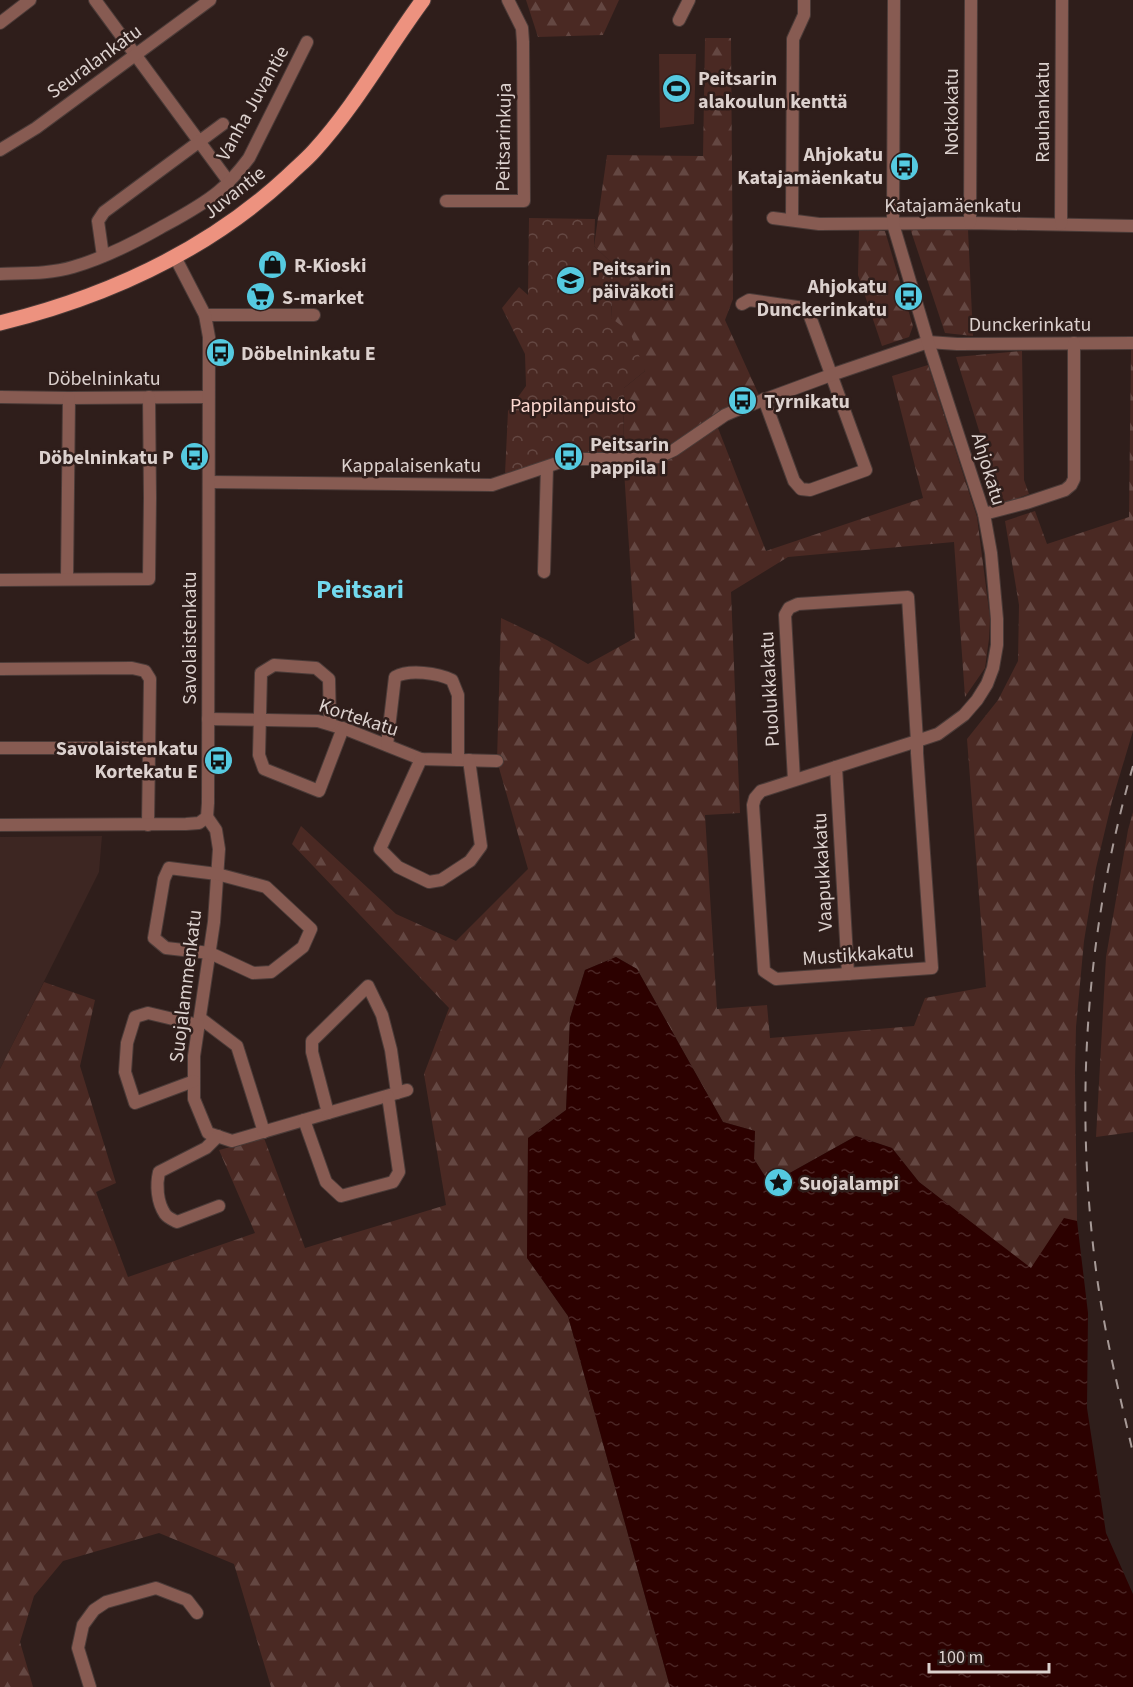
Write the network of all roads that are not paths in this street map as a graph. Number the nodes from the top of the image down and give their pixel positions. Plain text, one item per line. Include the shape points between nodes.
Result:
1 (30, 0) edge
2 (95, 0) edge
3 (210, 0) edge
4 (423, 0) edge
5 (508, 0) edge
6 (689, 0) edge
7 (804, 0) edge
8 (894, 0) edge
9 (971, 0) edge
10 (1062, 0) edge
11 (679, 20) dead end
12 (0, 23) edge
13 (307, 42) dead end
14 (135, 55) junction
15 (223, 124) dead end
16 (200, 142) junction
17 (0, 150) edge
18 (229, 182) junction
19 (446, 201) dead end
20 (773, 218) dead end
21 (792, 220) junction
22 (970, 223) junction
23 (893, 224) junction
24 (1061, 224) junction
25 (1133, 226) edge
26 (103, 256) junction
27 (175, 257) junction
28 (0, 274) edge
29 (742, 304) dead end
30 (205, 315) junction
31 (314, 315) dead end
32 (0, 323) edge
33 (928, 342) junction
34 (1074, 343) junction
35 (1133, 343) edge
36 (831, 375) junction
37 (0, 397) edge
38 (208, 397) junction
39 (69, 398) junction
40 (149, 398) junction
41 (764, 399) junction
42 (547, 467) junction
43 (208, 482) junction
44 (984, 514) junction
45 (544, 572) dead end
46 (67, 579) junction
47 (0, 580) edge
48 (0, 669) edge
49 (208, 719) junction
50 (259, 720) junction
51 (330, 724) junction
52 (343, 728) junction
53 (917, 741) junction
54 (387, 745) junction
55 (0, 748) edge
56 (149, 748) junction
57 (421, 759) junction
58 (463, 760) junction
59 (497, 761) dead end
60 (836, 767) junction
61 (794, 780) junction
62 (753, 805) joint
63 (207, 817) junction
64 (0, 825) edge
65 (148, 825) junction
66 (217, 874) junction
67 (210, 953) junction
68 (848, 974) junction
69 (199, 1022) junction
70 (194, 1081) junction
71 (397, 1093) junction
72 (328, 1113) junction
73 (304, 1120) junction
74 (264, 1132) junction
75 (218, 1137) junction
76 (219, 1206) dead end
77 (197, 1613) dead end
78 (90, 1687) edge

1 - 12 street
2 - 14 street
3 - 14 street, Seuralankatu
4 - 27 main road, Juvantie via 313,152 261,200
5 - 19 street, Peitsarinkuja via 522,28 524,201
6 - 11 street
7 - 21 street via 804,15 793,39
8 - 23 street, Ahjokatu
9 - 22 street, Notkokatu
10 - 24 street, Rauhankatu
13 - 18 street, Vanha Juvantie via 249,158
14 - 16 street
14 - 17 street, Seuralankatu
15 - 16 street
16 - 18 street
16 - 26 street via 104,212 98,221
18 - 26 street, Vanha Juvantie via 187,214
20 - 21 street, Katajamäenkatu
21 - 23 street, Katajamäenkatu
22 - 23 street, Katajamäenkatu
22 - 24 street, Katajamäenkatu
23 - 33 street, Ahjokatu
24 - 25 street, Katajamäenkatu
26 - 28 street, Vanha Juvantie via 54,272
27 - 30 street, Savolaistenkatu
27 - 32 main road, Juvantie via 75,301
29 - 36 street via 749,300 808,311
30 - 31 street
30 - 38 street, Savolaistenkatu via 209,337
33 - 34 street, Dunckerinkatu
33 - 36 street
33 - 44 street, Ahjokatu
34 - 35 street, Dunckerinkatu
34 - 44 street via 1071,485
36 - 41 street
36 - 41 street via 866,470 810,490 801,489 794,481
37 - 39 street, Döbelninkatu
38 - 40 street, Döbelninkatu
38 - 43 street, Savolaistenkatu
39 - 40 street, Döbelninkatu
39 - 46 street
40 - 46 street via 149,579
41 - 42 street, Kappalaisenkatu via 725,415 659,458 569,459
42 - 43 street, Kappalaisenkatu via 492,485
42 - 45 street
43 - 49 street, Savolaistenkatu
44 - 53 street, Ahjokatu via 997,619 993,668 987,684 964,715 938,734
46 - 47 street
48 - 56 street via 145,671 150,679
49 - 50 street, Kortekatu
49 - 63 street, Savolaistenkatu
50 - 51 street, Kortekatu
50 - 51 street via 261,673 274,665 316,668 328,679
50 - 52 street via 259,755 264,769 319,791
51 - 52 street, Kortekatu
52 - 54 street, Kortekatu
53 - 60 street, Ahjokatu
53 - 61 street, Puolukkakatu via 908,597 798,604 785,615
53 - 68 street, Mustikkakatu via 932,968
54 - 57 street, Kortekatu
54 - 58 street via 395,677 402,672 441,675 452,680 458,695
55 - 56 street
56 - 65 street
57 - 58 street, Kortekatu
57 - 58 street via 380,849 398,867 429,882 441,880 470,861 481,846
58 - 59 street, Kortekatu
60 - 61 street, Ahjokatu
60 - 68 street, Vaapukkakatu
61 - 62 street, Ahjokatu via 761,790
62 - 68 street, Mustikkakatu via 764,971 776,979
63 - 65 street via 199,823
63 - 66 street, Suojalammenkatu via 216,830
64 - 65 street
66 - 67 street, Suojalammenkatu
66 - 67 street via 170,868 164,879 154,939 166,948
66 - 67 street via 266,887 311,929 303,947 271,972 253,973
67 - 69 street, Suojalammenkatu
69 - 70 street, Suojalammenkatu
69 - 70 street via 148,1014 135,1017 127,1043 125,1072 135,1103
69 - 74 street via 237,1046
70 - 75 street, Suojalammenkatu via 194,1099 208,1133
71 - 72 street
71 - 72 street via 392,1050 382,1015 368,987 312,1041
71 - 73 street via 399,1172 393,1182 341,1196 326,1182
72 - 73 street
73 - 74 street
74 - 75 street via 232,1141
75 - 76 street via 206,1148 159,1172 157,1181 166,1216 177,1222
77 - 78 street via 187,1600 156,1588 106,1602 94,1610 82,1624 78,1648

